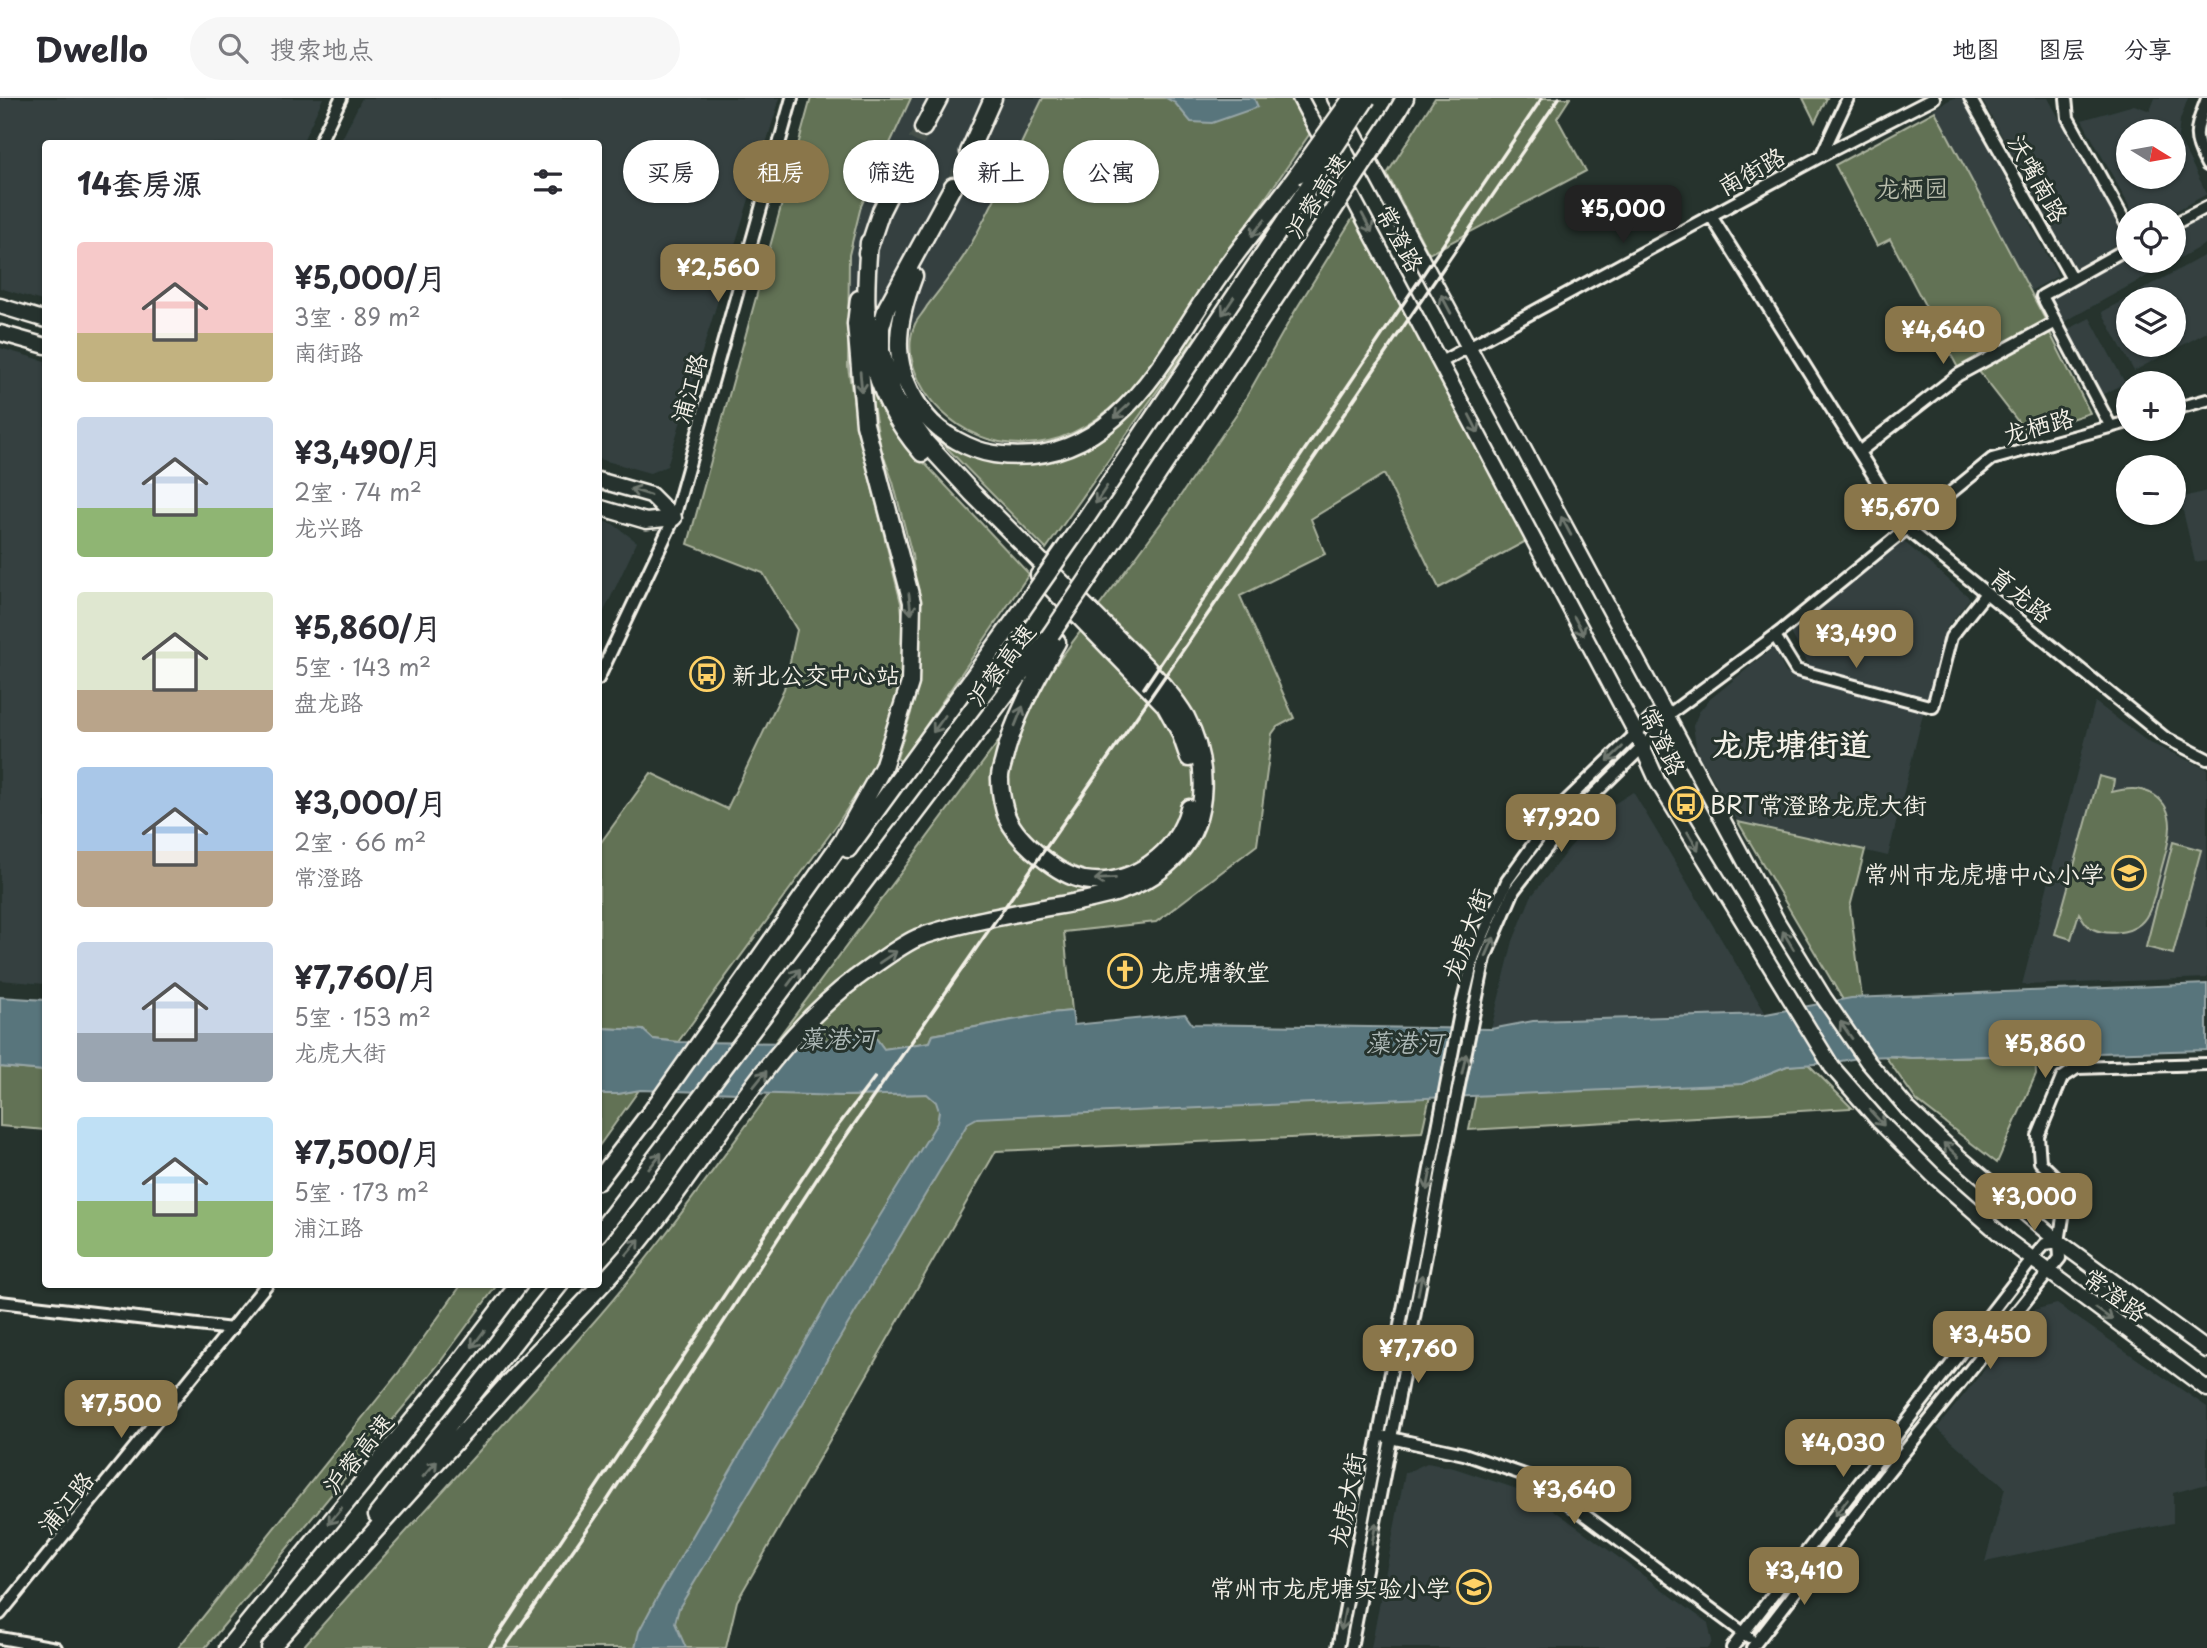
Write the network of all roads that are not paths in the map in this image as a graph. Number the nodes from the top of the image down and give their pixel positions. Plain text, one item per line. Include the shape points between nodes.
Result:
1 (341, 98) edge
2 (792, 98) edge
3 (939, 98) edge
4 (993, 98) edge
5 (1300, 98) edge
6 (1335, 98) edge
7 (1352, 98) edge
8 (1367, 98) edge
9 (1848, 98) edge
10 (1934, 98) edge
11 (1970, 98) edge
12 (2066, 98) edge
13 (2207, 99) edge
14 (1401, 105) edge
15 (923, 128) tunnel mouth
16 (321, 140) edge
17 (974, 140) tunnel mouth
18 (1821, 156) junction
19 (2207, 165) edge
20 (953, 186) tunnel mouth
21 (885, 203) edge
22 (2116, 205) edge
23 (2207, 207) edge
24 (1711, 216) junction
25 (2186, 218) edge
26 (934, 222) junction
27 (870, 242) junction
28 (2116, 255) edge
29 (2072, 279) junction
30 (0, 306) edge
31 (42, 319) edge
32 (2056, 322) junction
33 (0, 333) edge
34 (42, 345) edge
35 (1468, 346) junction
36 (1441, 362) junction
37 (2207, 400) edge
38 (2186, 406) edge
39 (2116, 425) edge
40 (2111, 426) junction
41 (1858, 452) junction
42 (602, 481) edge
43 (602, 508) edge
44 (674, 518) junction
45 (1907, 529) junction
46 (1986, 593) junction
47 (1775, 636) junction
48 (1054, 638) junction
49 (602, 671) edge
50 (1668, 715) junction
51 (1636, 733) junction
52 (1642, 747) junction
53 (2207, 759) edge
54 (719, 1018) junction
55 (2207, 1064) edge
56 (602, 1176) edge
57 (602, 1229) edge
58 (2059, 1242) junction
59 (2032, 1260) junction
60 (2049, 1273) junction
61 (602, 1281) edge
62 (264, 1288) edge
63 (516, 1288) edge
64 (557, 1288) edge
65 (596, 1288) edge
66 (0, 1302) edge
67 (232, 1329) junction
68 (2207, 1350) edge
69 (2207, 1388) edge
70 (1380, 1435) junction
71 (1392, 1438) junction
72 (0, 1614) edge
73 (1745, 1633) junction
74 (0, 1639) edge
75 (1754, 1646) edge
76 (56, 1648) edge
77 (228, 1648) edge
78 (270, 1648) edge
79 (1338, 1648) edge
80 (1351, 1648) edge
81 (1732, 1648) edge

1 - 16 street
2 - 44 street, 浦江路
3 - 15 highway
4 - 17 highway
5 -> 36 main road, 常澄路
35 -> 6 main road, 常澄路
7 -> 26 highway, bridge via 1124,411 1088,439 1048,454 1007,456 964,443 930,421 904,379 898,337 902,307
8 -> 54 highway, 沪蓉高速, bridge via 1022,610
9 - 18 street
10 - 18 street, 南街路
11 - 29 street, 沃嘴南路
12 - 22 street via 2068,118
13 - 19 street via 2196,127 2197,145
14 - 48 highway, 沪蓉高速, bridge
18 - 24 street, 南街路
20 - 26 highway
21 - 27 highway
23 - 25 street
24 - 35 street, 南街路
24 - 41 street, 育龙路
61 -> 26 highway via 681,1188 723,1126 798,1032 854,980 914,939 982,919 1102,897 1144,882 1178,854 1191,835 1202,801 1199,754 1186,718 1171,695 972,493 926,443 894,397 881,351 881,327 887,307
27 -> 48 highway via 866,282 871,351 877,380 899,425 1165,705 1180,732 1192,776 1185,823 1158,858 1119,878 1085,880 1062,872 1033,851 1007,818 999,779 1007,745
27 -> 54 highway via 860,279 856,324 865,424 912,602 911,683 883,767 842,841
28 - 29 street
29 - 32 street via 2042,296
30 - 31 main road
32 - 40 street
32 - 41 street via 1958,374
33 - 34 main road
35 - 36 street, 南街路
50 -> 35 main road, 常澄路
36 -> 51 main road, 常澄路
37 - 38 street
39 - 40 street, 龙栖路
40 - 45 street, 龙栖路 via 1992,459
41 - 45 street, 育龙路
44 -> 42 main road via 651,495
43 - 44 main road via 646,521
44 - 49 street, 浦江路
45 - 46 street, 育龙路
45 - 47 street, 龙栖路
46 - 47 street via 1951,637 1934,707 1796,670
46 - 53 street, 育龙路 via 2164,737
47 - 50 street, 龙栖路
57 -> 48 highway, 沪蓉高速
50 - 51 street, 龙虎大街 via 1653,717
50 - 52 street, 龙虎大街
58 -> 50 main road, 常澄路 via 1908,1109 1868,1062 1778,923
51 - 52 main road, 常澄路
51 -> 70 street, 龙虎大街 via 1560,807 1507,881 1474,956
52 -> 59 main road, 常澄路 via 1658,782 1832,1067 1933,1175
71 -> 52 street, 龙虎大街 via 1485,958 1514,890 1569,819
54 - 56 highway
55 - 58 street via 2077,1068 2063,1078 2038,1136 2040,1162 2064,1186
58 - 59 street via 2045,1244
58 - 60 street via 2060,1258
58 - 68 main road, 常澄路
59 - 60 main road, 常澄路
59 -> 73 street
60 -> 69 main road, 常澄路
60 - 75 street
62 - 67 street, 浦江路
63 -> 77 highway, 沪蓉高速
64 - 78 highway
78 -> 65 highway
66 - 67 street
67 - 72 street, 浦江路
70 - 71 street
70 -> 79 street, 龙虎大街
71 - 73 street via 1464,1454 1536,1479
80 -> 71 street, 龙虎大街
73 - 75 street
73 - 81 street
74 - 76 street

